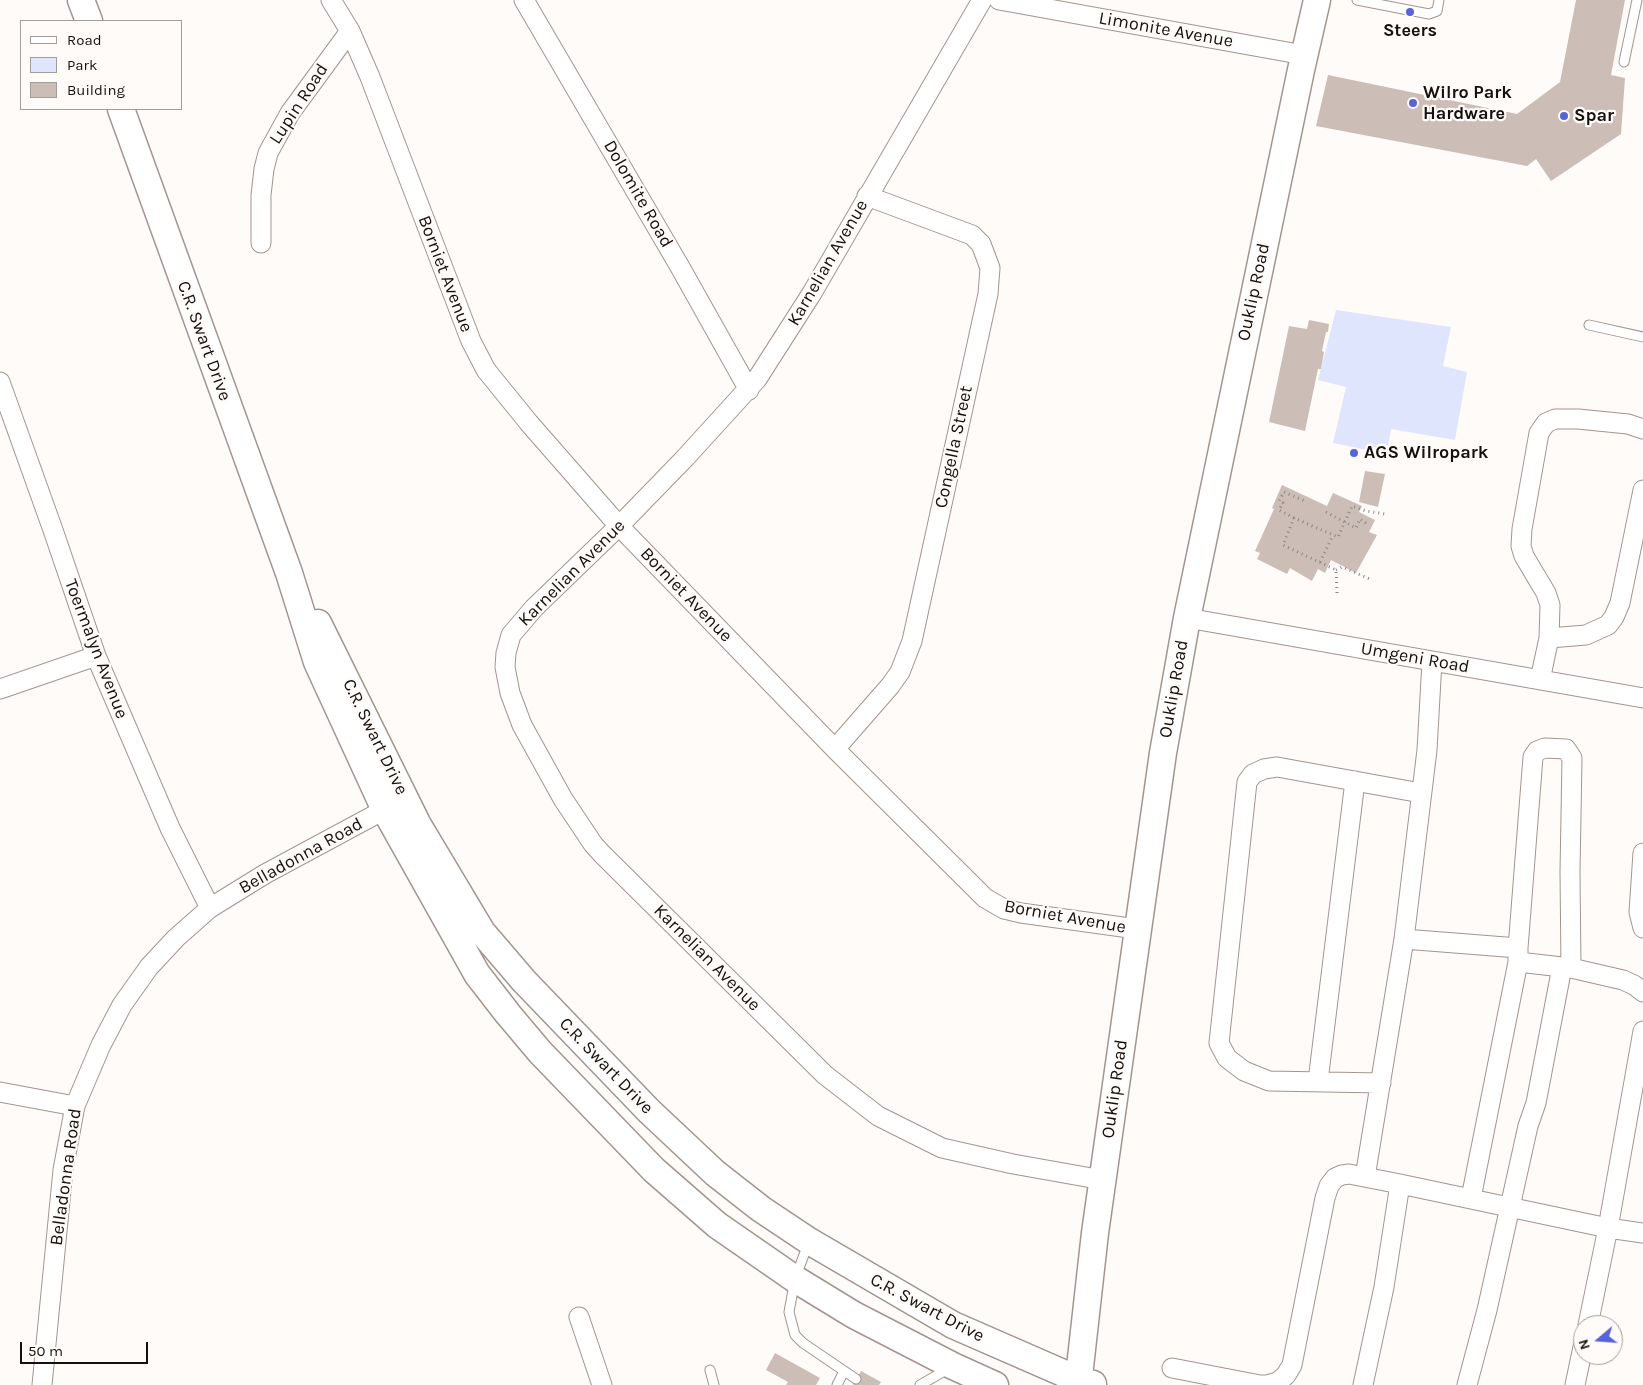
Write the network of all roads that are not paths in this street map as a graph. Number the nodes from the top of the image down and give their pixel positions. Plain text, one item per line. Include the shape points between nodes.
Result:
1 (81, 0) edge
2 (331, 0) edge
3 (524, 0) edge
4 (982, 0) edge
5 (999, 0) edge
6 (1317, 0) edge
7 (1357, 0) edge
8 (1439, 0) edge
9 (1637, 0) edge
10 (89, 20) edge
11 (350, 31) junction
12 (1304, 55) junction
13 (1624, 62) dead end
14 (121, 110) edge
15 (867, 196) junction
16 (261, 243) dead end
17 (1589, 326) dead end
18 (1643, 337) edge
19 (1, 387) edge
20 (749, 390) junction
21 (1643, 430) edge
22 (1643, 490) edge
23 (619, 526) junction
24 (1187, 618) junction
25 (1549, 638) junction
26 (96, 656) junction
27 (1432, 661) junction
28 (1540, 680) junction
29 (0, 688) edge
30 (1643, 698) edge
31 (835, 750) junction
32 (1355, 781) junction
33 (1422, 793) junction
34 (395, 804) junction
35 (1643, 853) edge
36 (210, 908) junction
37 (1643, 928) edge
38 (1137, 929) junction
39 (1404, 939) junction
40 (1518, 955) junction
41 (1567, 967) junction
42 (1643, 992) edge
43 (1643, 1032) edge
44 (1318, 1081) junction
45 (1381, 1083) junction
46 (0, 1092) edge
47 (75, 1106) junction
48 (1366, 1177) junction
49 (1103, 1180) junction
50 (1400, 1184) junction
51 (1471, 1198) junction
52 (1509, 1206) junction
53 (1608, 1228) junction
54 (1643, 1233) edge
55 (809, 1242) junction
56 (795, 1279) junction
57 (1590, 1315) edge
58 (579, 1316) dead end
59 (1579, 1365) edge
60 (953, 1366) junction
61 (1172, 1368) dead end
62 (710, 1370) dead end
63 (844, 1371) junction
64 (856, 1379) dead end
65 (1084, 1383) edge
66 (42, 1385) edge
67 (602, 1385) edge
68 (714, 1385) edge
69 (837, 1385) edge
70 (920, 1385) edge
71 (995, 1385) edge
72 (1363, 1385) edge
73 (1466, 1385) edge
74 (1575, 1385) edge

1 - 10 main road
2 - 11 street, Borniet Avenue
3 - 20 street, Dolomite Road
4 - 15 street, Karnelian Avenue
5 - 12 street, Limonite Avenue
6 - 12 main road, Ouklip Road
7 - 8 lane via 1429,14 1437,11
9 - 13 lane
11 - 16 street, Lupin Road via 290,113 268,153 261,195
11 - 23 street, Borniet Avenue via 478,357 529,423
12 - 24 main road, Ouklip Road
14 - 34 main road, C.R. Swart Drive via 289,573 317,662
15 - 20 street, Karnelian Avenue via 812,294
15 - 31 street, Congella Street via 972,235 981,244 990,268 988,294 912,641 900,672
17 - 18 lane
19 - 26 street, Toermalyn Avenue
20 - 23 street, Karnelian Avenue
21 - 25 street via 1628,424 1555,419 1546,423 1539,433 1522,528 1522,546 1550,605
22 - 25 street via 1620,603 1614,617 1608,625 1586,635
23 - 31 street, Borniet Avenue
23 - 49 street, Karnelian Avenue via 511,634 505,666 510,693 522,725 563,799 594,844 826,1075 878,1116 942,1148
24 - 27 street, Umgeni Road
24 - 38 main road, Ouklip Road
25 - 28 street
26 - 29 street
26 - 36 street, Toermalyn Avenue via 170,828
27 - 28 street, Umgeni Road
27 - 33 street
28 - 30 street, Umgeni Road
31 - 38 street, Borniet Avenue via 995,905 1021,913
32 - 33 street
32 - 44 street
32 - 44 street via 1277,767 1253,774 1247,782 1219,1043 1227,1058 1244,1071 1261,1078 1269,1081
33 - 39 street
34 - 36 street, Belladonna Road via 265,874
34 - 55 main road, C.R. Swart Drive via 418,825 482,932 524,981 648,1111 715,1173
34 - 56 main road, C.R. Swart Drive via 477,974 540,1052 654,1170 717,1225
35 - 37 street via 1639,912
36 - 47 street, Belladonna Road via 149,967 122,1005
38 - 49 main road, Ouklip Road
39 - 40 street
39 - 45 street
40 - 41 street
40 - 41 street via 1533,757 1545,748 1560,747 1570,752 1573,763
40 - 51 street
41 - 42 street via 1623,980
41 - 52 street
43 - 53 street
44 - 45 street
45 - 48 street
46 - 47 street
47 - 66 street, Belladonna Road via 63,1170
48 - 50 street
48 - 61 street via 1342,1175 1329,1186 1292,1366 1286,1375 1278,1382 1260,1385
49 - 65 main road, Ouklip Road
50 - 51 street
50 - 72 street via 1384,1287
51 - 52 street
52 - 53 street
52 - 73 street via 1487,1310
53 - 54 street
53 - 57 street
55 - 56 lane
55 - 65 main road, C.R. Swart Drive via 952,1325
56 - 60 main road, C.R. Swart Drive via 854,1315
56 - 63 lane via 789,1312 795,1335
58 - 67 street
59 - 74 street
60 - 70 lane
60 - 71 main road, C.R. Swart Drive
62 - 68 lane
63 - 64 lane
63 - 69 lane

